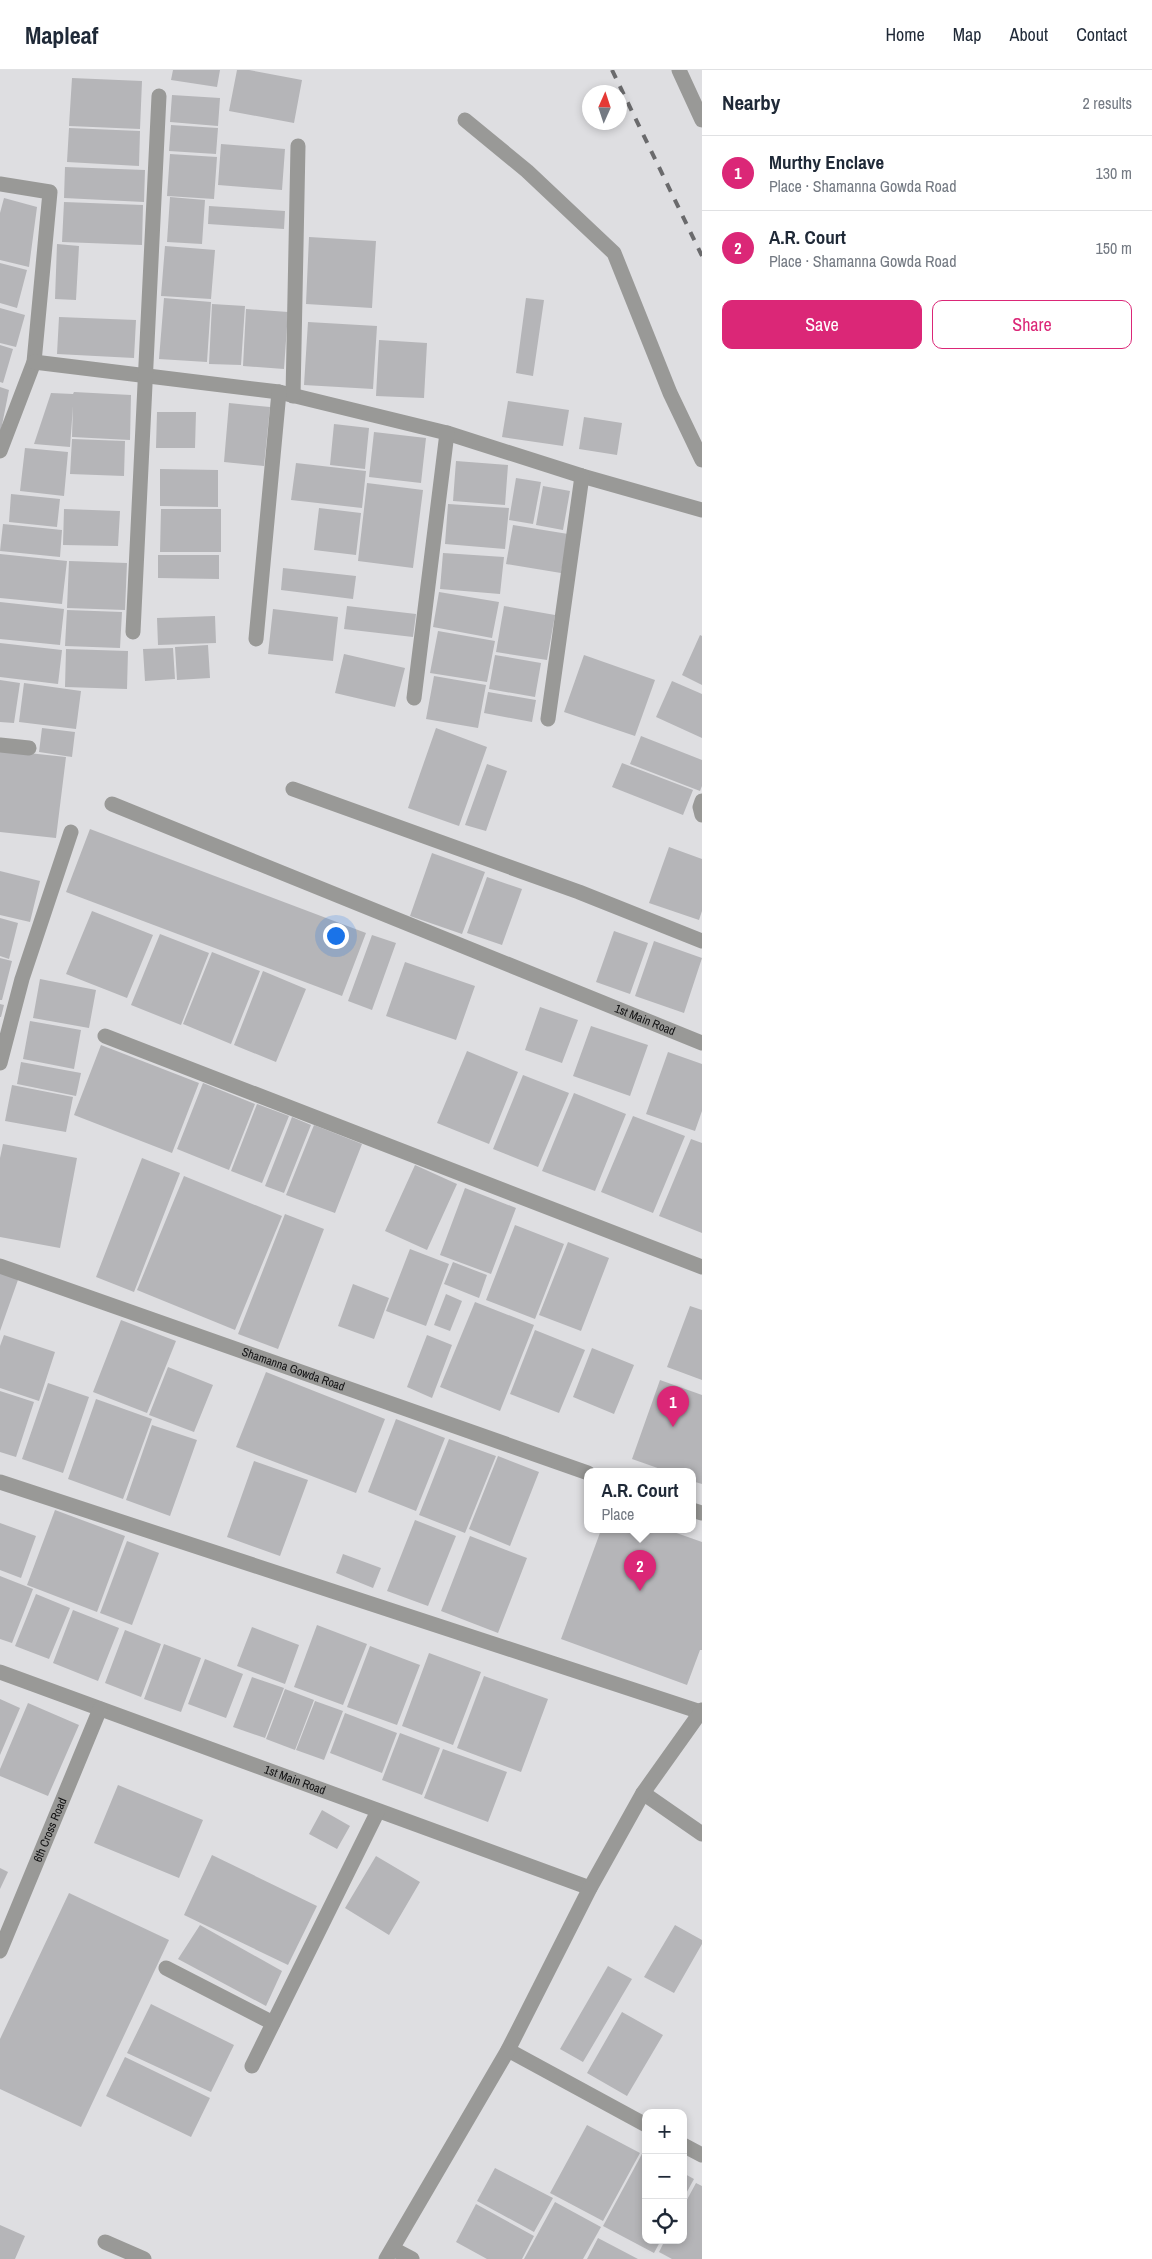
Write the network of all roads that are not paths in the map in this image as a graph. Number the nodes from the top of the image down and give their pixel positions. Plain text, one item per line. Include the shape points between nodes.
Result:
1 (679, 70) edge
2 (159, 96) dead end
3 (465, 120) dead end
4 (702, 120) edge
5 (298, 146) dead end
6 (0, 184) edge
7 (34, 362) junction
8 (146, 375) junction
9 (286, 394) junction
10 (447, 433) junction
11 (0, 451) edge
12 (702, 460) edge
13 (582, 476) junction
14 (702, 510) edge
15 (133, 632) dead end
16 (256, 640) dead end
17 (414, 698) dead end
18 (548, 719) dead end
19 (0, 745) edge
20 (29, 748) dead end
21 (293, 788) dead end
22 (702, 802) edge
23 (112, 804) dead end
24 (702, 815) edge
25 (71, 832) dead end
26 (702, 940) edge
27 (104, 1036) dead end
28 (702, 1043) edge
29 (0, 1063) edge
30 (0, 1266) edge
31 (702, 1266) edge
32 (584, 1472) edge
33 (0, 1482) edge
34 (0, 1672) edge
35 (100, 1709) junction
36 (702, 1711) edge
37 (643, 1793) junction
38 (378, 1811) junction
39 (702, 1834) edge
40 (590, 1888) junction
41 (0, 1951) edge
42 (166, 1968) dead end
43 (273, 2023) junction
44 (508, 2050) junction
45 (252, 2066) dead end
46 (642, 2123) edge
47 (687, 2147) edge
48 (702, 2155) edge
49 (105, 2242) dead end
50 (390, 2254) edge
51 (144, 2259) edge
52 (412, 2259) edge

1 - 4 street
2 - 8 street
3 - 12 street via 527,171 614,253 670,393
5 - 9 street
6 - 7 street via 50,192
7 - 8 street
7 - 11 street
8 - 9 street
8 - 15 street
9 - 10 street
9 - 16 street
10 - 13 street
10 - 17 street
13 - 14 street
13 - 18 street
19 - 20 street
21 - 26 street
22 - 24 street
23 - 28 street, 1st Main Road
25 - 29 street via 22,978
27 - 31 street
30 - 32 street, Shamanna Gowda Road
33 - 36 street
34 - 35 street, 1st Main Road
35 - 38 street, 1st Main Road
35 - 41 street, 6th Cross Road
36 - 37 street
37 - 39 street
37 - 40 street
38 - 40 street, 1st Main Road
38 - 43 street
40 - 44 street
42 - 43 street
43 - 45 street
44 - 46 street
44 - 50 street
47 - 48 street
49 - 51 street
50 - 52 street

